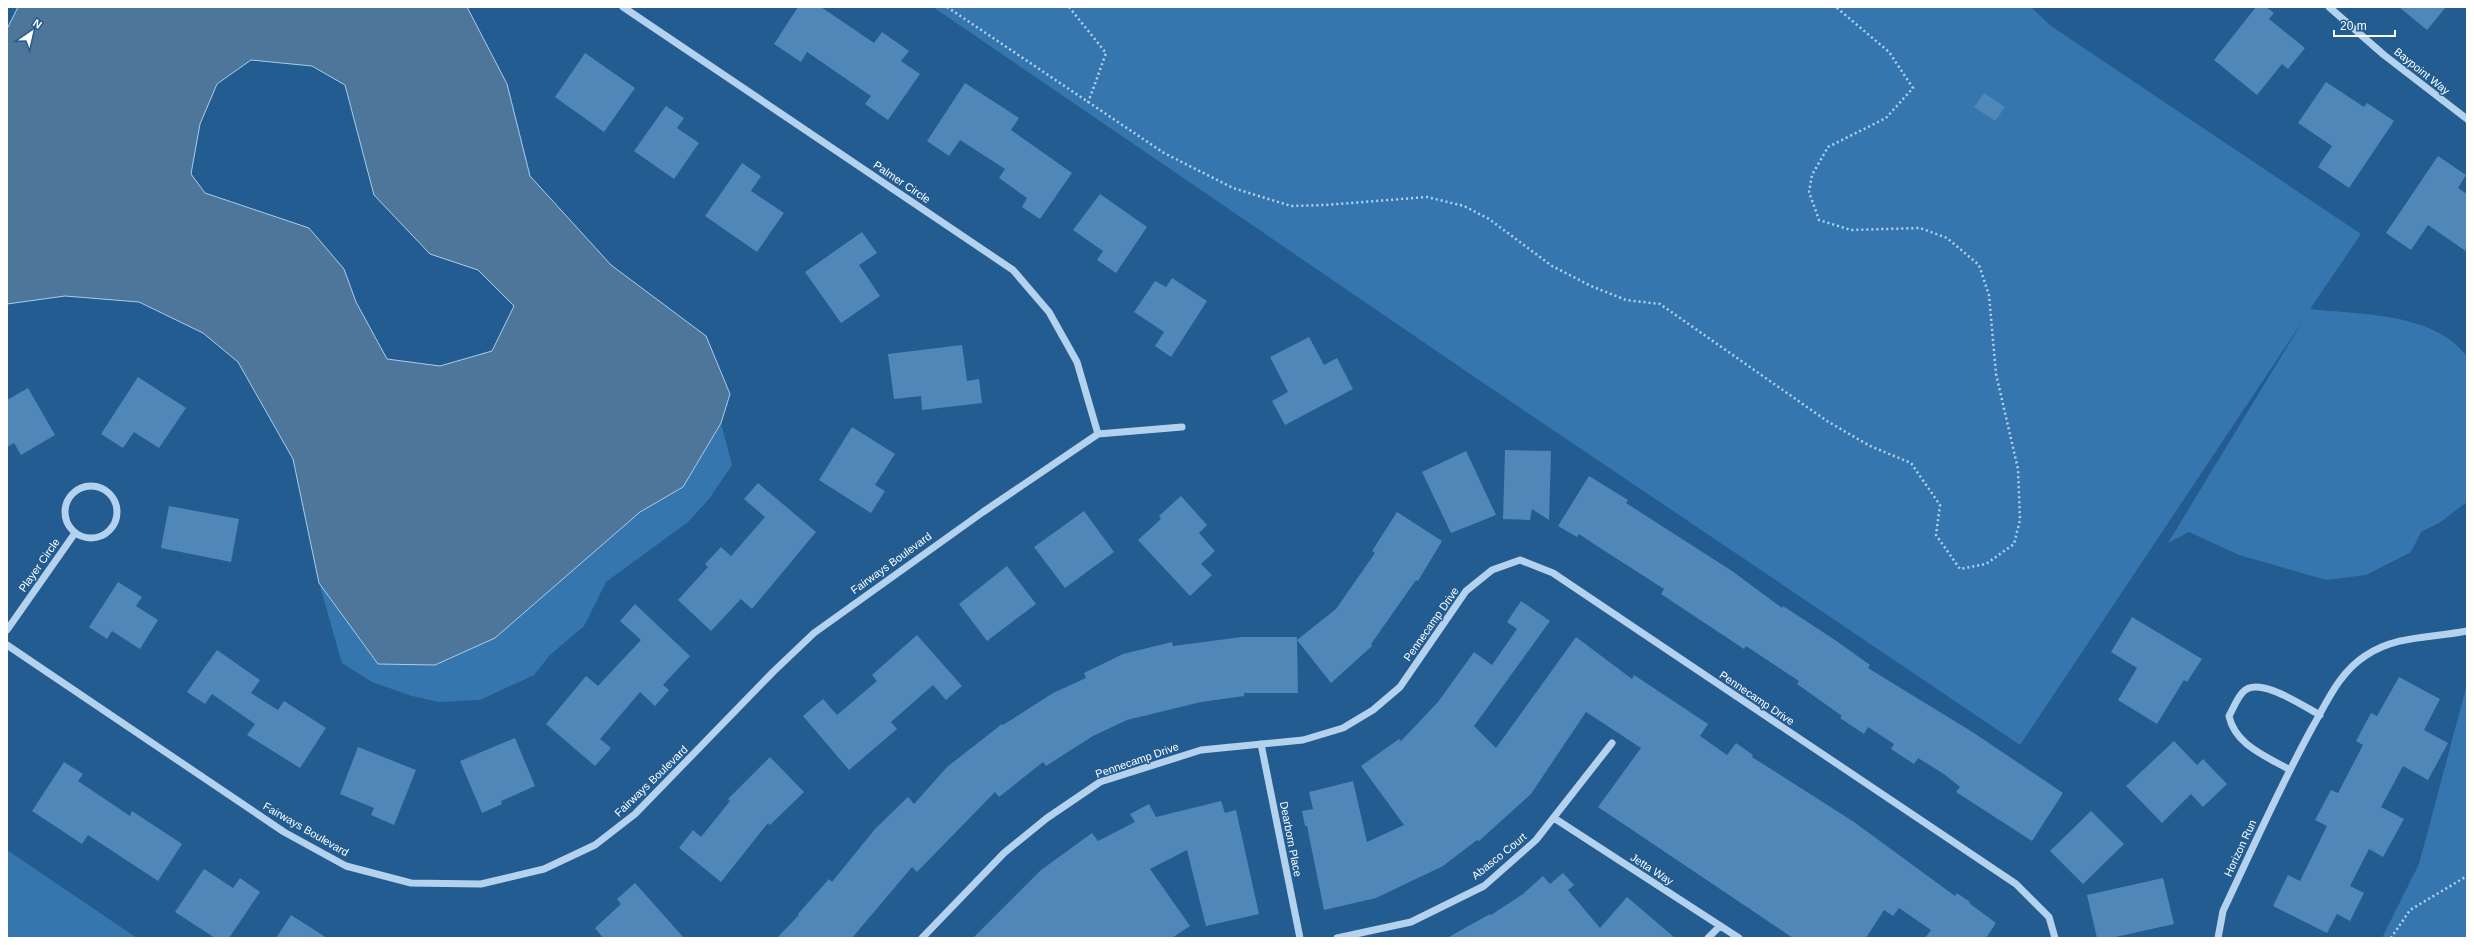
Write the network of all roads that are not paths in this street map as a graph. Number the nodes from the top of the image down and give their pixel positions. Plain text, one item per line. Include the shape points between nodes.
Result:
1 (623, 7) edge
2 (2328, 7) edge
3 (2467, 119) edge
4 (1182, 427) dead end
5 (1098, 434) junction
6 (75, 533) junction
7 (7, 630) edge
8 (2467, 631) edge
9 (7, 644) edge
10 (2320, 715) junction
11 (1612, 743) dead end
12 (1261, 744) junction
13 (2290, 770) junction
14 (1554, 818) junction
15 (1720, 926) junction
16 (922, 938) edge
17 (1300, 938) edge
18 (1337, 938) edge
19 (1708, 938) edge
20 (1739, 938) edge
21 (2055, 938) edge
22 (2218, 938) edge

1 - 5 street, Palmer Circle via 1013,270 1049,312 1078,362
2 - 3 street, Baypoint Way via 2384,55
4 - 5 street, Fairways Boulevard
5 - 9 street, Fairways Boulevard via 977,516 814,633 635,814 595,845 544,869 481,884 411,883 346,866 284,832
6 - 6 street via 83,537 99,536 112,526 116,518 115,506 110,495 103,489 95,486 78,489 67,502 66,518
6 - 7 street, Player Circle
8 - 10 street, Horizon Run via 2408,638 2365,656 2348,669 2335,686
10 - 13 street, Horizon Run
10 - 13 street via 2266,686 2243,691 2229,716 2231,728 2237,737
11 - 14 street, Abasco Court
12 - 16 street, Pennecamp Drive via 1200,750 1100,782 1047,818 1004,853
12 - 17 street, Dearborn Place
12 - 21 street, Pennecamp Drive via 1303,740 1344,728 1373,710 1400,687 1466,591 1492,570 1520,560 1553,574 2016,884 2049,917
13 - 22 street, Horizon Run via 2223,911
14 - 15 street, Jetta Way
14 - 18 street, Abasco Court via 1536,840 1484,886 1411,922
15 - 19 street
15 - 20 street, Jetta Way

